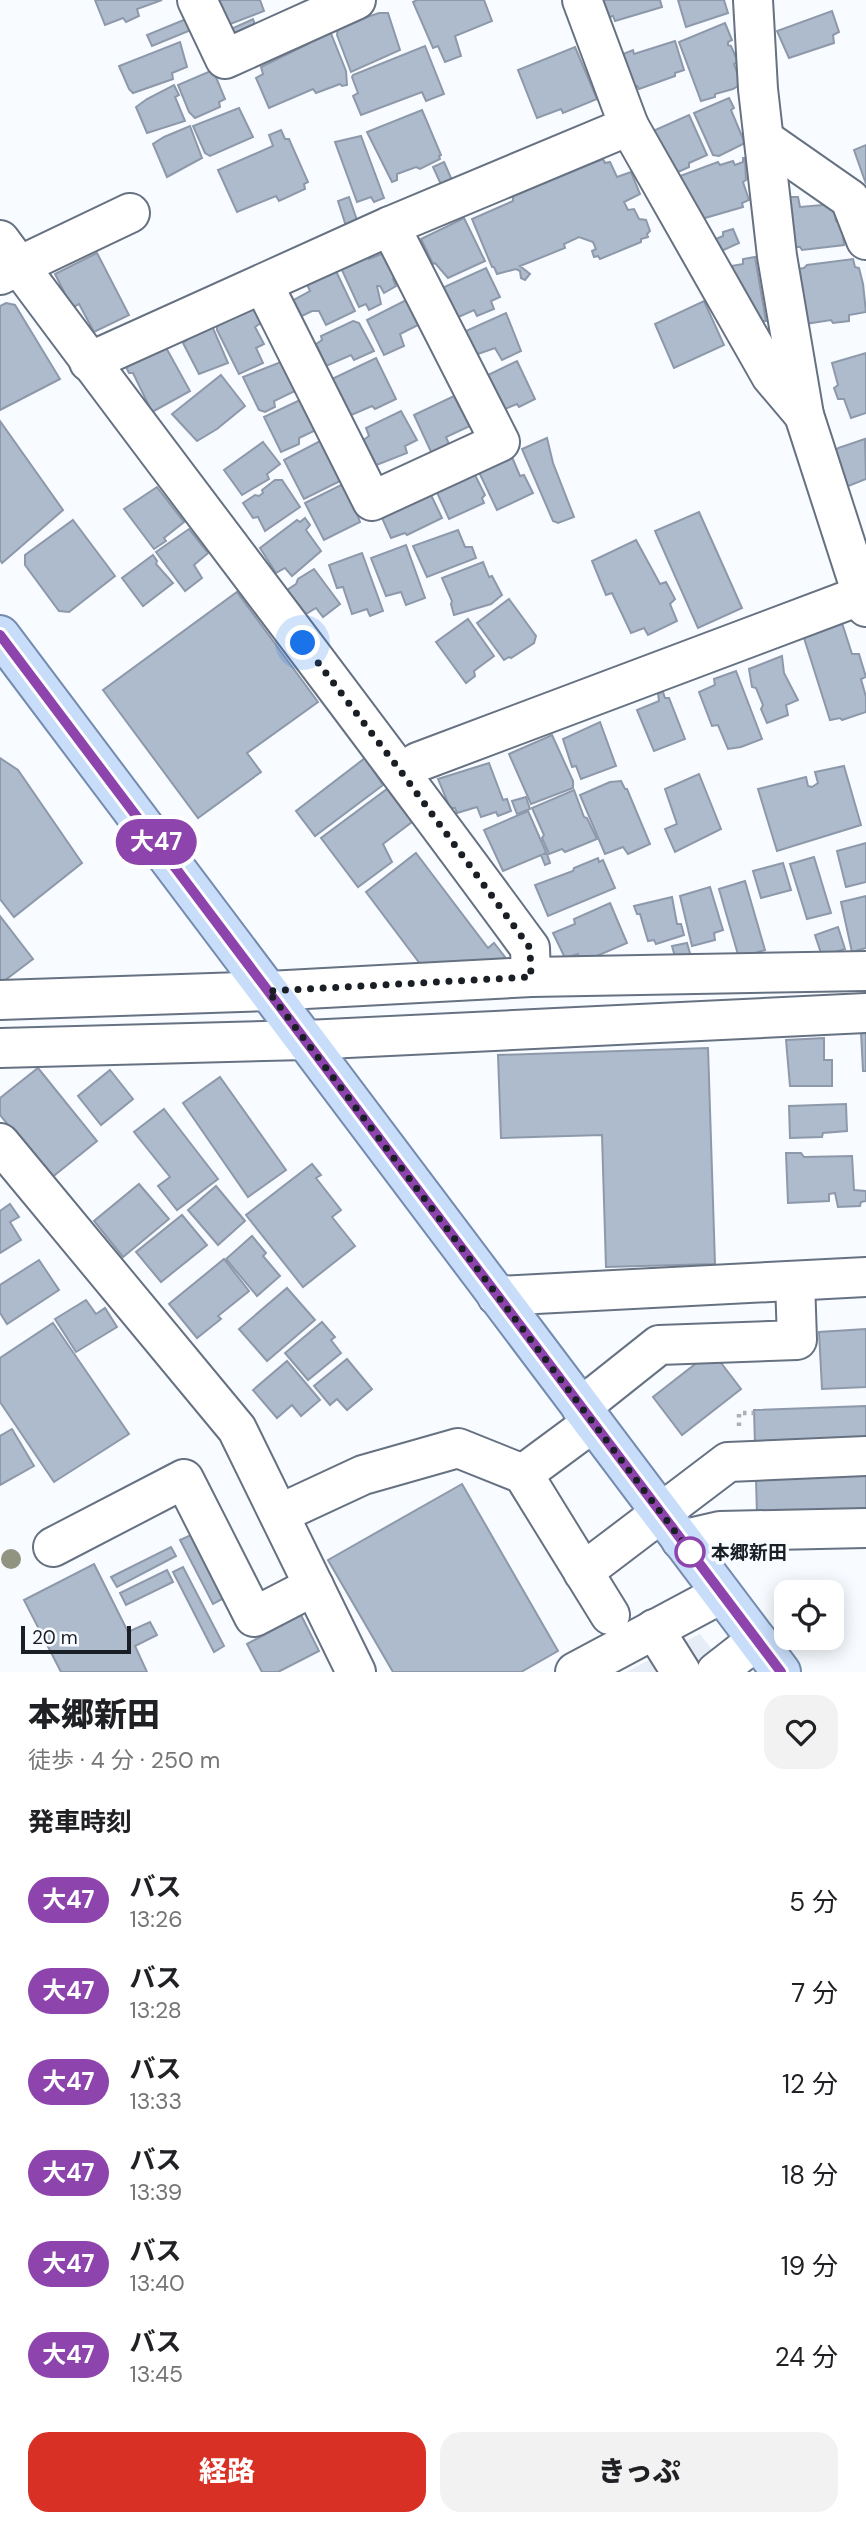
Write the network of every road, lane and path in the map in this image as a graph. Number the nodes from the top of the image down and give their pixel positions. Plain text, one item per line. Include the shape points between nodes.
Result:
1 (197, 0) edge
2 (356, 0) edge
3 (582, 0) edge
4 (753, 0) edge
5 (629, 126) junction
6 (764, 139) junction
7 (130, 214) dead end
8 (390, 226) junction
9 (866, 240) edge
10 (6, 260) edge
11 (263, 284) junction
12 (89, 362) junction
13 (804, 415) junction
14 (864, 601) edge
15 (1, 637) edge
16 (402, 773) junction
17 (866, 971) edge
18 (531, 977) junction
19 (268, 991) junction
20 (0, 1000) edge
21 (866, 1013) edge
22 (306, 1040) junction
23 (0, 1048) edge
24 (0, 1143) edge
25 (866, 1277) edge
26 (795, 1281) junction
27 (497, 1296) junction
28 (754, 1413) dead end
29 (587, 1415) junction
30 (738, 1433) dead end
31 (866, 1456) edge
32 (523, 1474) junction
33 (279, 1514) junction
34 (672, 1527) junction
35 (866, 1528) edge
36 (53, 1547) dead end
37 (583, 1572) junction
38 (314, 1586) junction
39 (721, 1594) junction
40 (610, 1615) dead end
41 (654, 1629) junction
42 (757, 1640) junction
43 (672, 1669) edge
44 (356, 1672) edge
45 (575, 1672) edge
46 (716, 1672) edge
47 (780, 1672) edge

1 - 2 street via 225,59
3 - 5 street
4 - 6 street
5 - 8 street
5 - 13 street via 771,376
6 - 9 street via 850,199
6 - 13 street via 777,256
7 - 10 street
8 - 11 street
8 - 11 street via 499,442 372,501
10 - 12 street
11 - 12 street
12 - 16 street
13 - 14 street
14 - 16 street via 418,762
15 - 19 main road
16 - 18 street via 530,948
17 - 18 street
18 - 19 street
19 - 20 street
19 - 22 main road
21 - 22 street
22 - 23 street
22 - 27 main road
24 - 33 street via 237,1429
25 - 26 street
26 - 27 street
26 - 29 street via 797,1340 659,1345
27 - 29 main road
28 - 30 path via 738,1413
29 - 32 street
29 - 34 main road
31 - 34 street via 728,1462
32 - 33 street via 458,1448 363,1475
32 - 37 street
33 - 38 street
34 - 35 street via 720,1531
34 - 37 street
34 - 39 main road
36 - 38 street via 184,1479 254,1617
37 - 40 street
38 - 44 street
39 - 41 street
39 - 42 main road
41 - 43 street
41 - 45 street
42 - 46 street
42 - 47 main road

